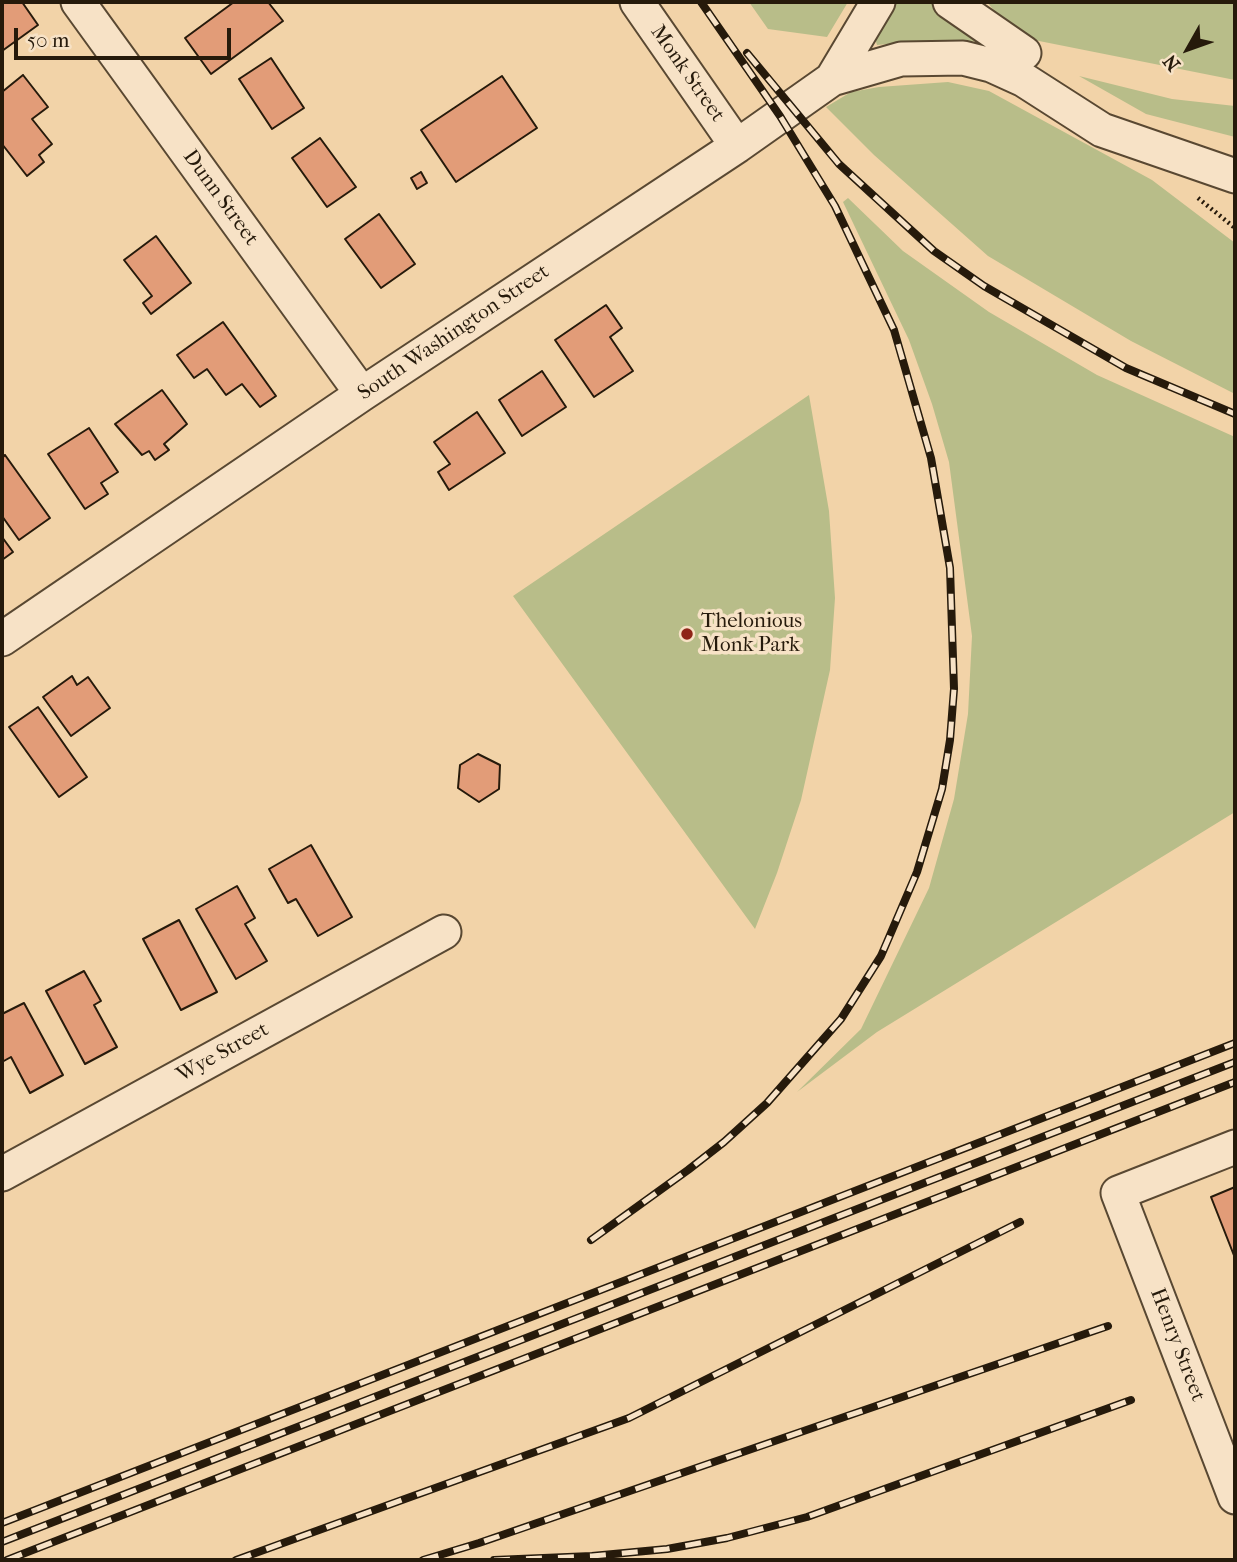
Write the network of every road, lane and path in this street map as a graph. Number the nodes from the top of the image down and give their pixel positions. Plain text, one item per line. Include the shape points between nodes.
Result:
1 (78, 2) edge
2 (637, 2) edge
3 (878, 2) edge
4 (950, 2) edge
5 (1024, 53) dead end
6 (832, 79) junction
7 (737, 146) junction
8 (1235, 176) edge
9 (362, 394) junction
10 (2, 639) edge
11 (444, 932) dead end
12 (1235, 1147) edge
13 (2, 1174) edge
14 (1235, 1497) edge

1 - 9 street, Dunn Street
2 - 7 street, Monk Street
3 - 6 street, South Washington Street
4 - 5 street
6 - 7 street, South Washington Street
6 - 8 street via 901,60 963,58 1024,80 1102,130
7 - 9 street, South Washington Street
9 - 10 street, South Washington Street
11 - 13 street, Wye Street
12 - 14 street, Henry Street via 1118,1193

